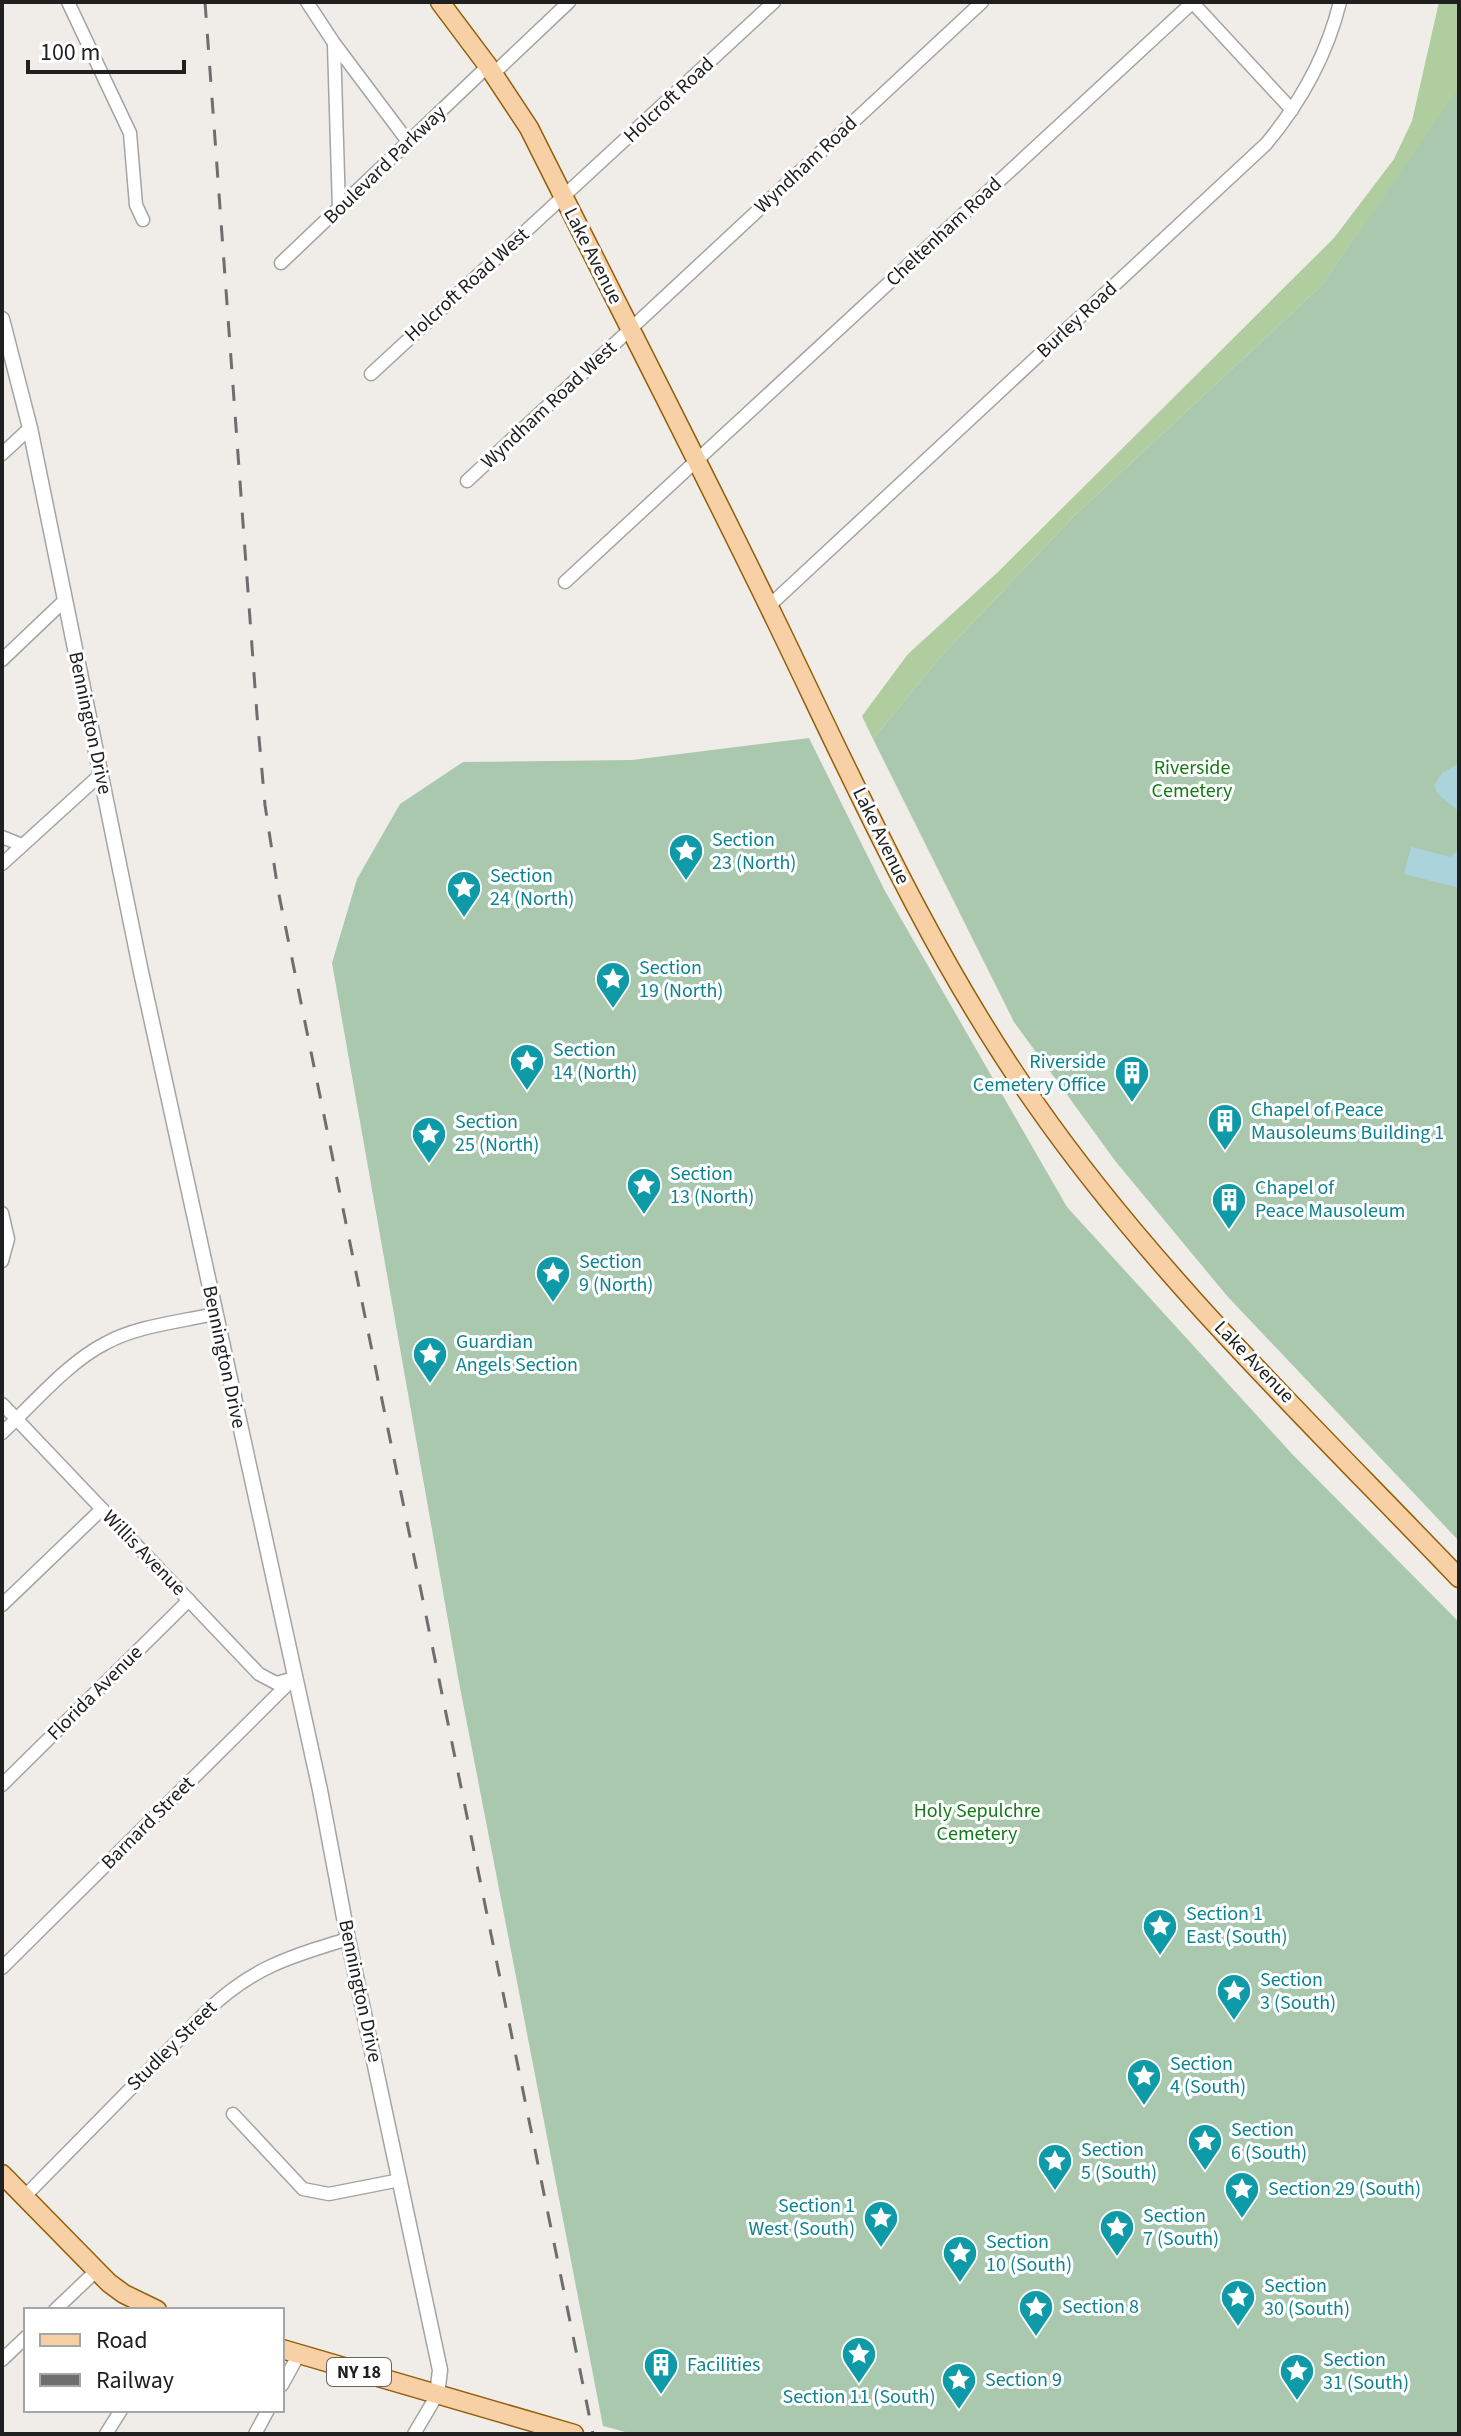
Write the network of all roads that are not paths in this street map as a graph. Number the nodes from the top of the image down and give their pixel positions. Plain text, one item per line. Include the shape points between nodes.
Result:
1 (68, 2) edge
2 (307, 2) edge
3 (440, 2) edge
4 (569, 2) edge
5 (774, 2) edge
6 (982, 2) edge
7 (1192, 2) edge
8 (1340, 2) edge
9 (334, 43) junction
10 (491, 70) junction
11 (1292, 110) junction
12 (409, 143) junction
13 (564, 197) junction
14 (339, 209) junction
15 (143, 220) dead end
16 (281, 263) dead end
17 (2, 319) edge
18 (630, 329) junction
19 (371, 374) dead end
20 (30, 428) junction
21 (2, 454) edge
22 (695, 462) junction
23 (467, 481) dead end
24 (565, 582) dead end
25 (65, 600) junction
26 (769, 606) junction
27 (2, 660) edge
28 (101, 774) junction
29 (2, 837) edge
30 (22, 845) junction
31 (2, 864) edge
32 (2, 1213) edge
33 (2, 1261) edge
34 (214, 1314) junction
35 (2, 1404) edge
36 (16, 1419) junction
37 (2, 1433) edge
38 (102, 1509) junction
39 (1459, 1578) edge
40 (189, 1600) junction
41 (2, 1605) edge
42 (294, 1678) junction
43 (2, 1785) edge
44 (348, 1939) junction
45 (2, 1968) edge
46 (233, 2114) dead end
47 (2, 2175) edge
48 (400, 2180) junction
49 (24, 2197) junction
50 (96, 2271) junction
51 (57, 2308) edge
52 (153, 2308) edge
53 (24, 2339) edge
54 (291, 2352) edge
55 (2, 2360) edge
56 (284, 2378) edge
57 (437, 2395) junction
58 (120, 2412) edge
59 (267, 2412) edge
60 (106, 2434) edge
61 (255, 2434) edge
62 (414, 2434) edge
63 (574, 2434) edge

1 - 15 street via 130,133 136,205
2 - 9 street
3 - 10 main road, Lake Avenue
4 - 10 street, Boulevard Parkway
5 - 13 street, Holcroft Road
6 - 18 street, Wyndham Road
7 - 11 street
7 - 22 street, Cheltenham Road
8 - 11 street, Burley Road via 1326,46
9 - 12 street
9 - 14 street
10 - 12 street, Boulevard Parkway
10 - 13 main road, Lake Avenue via 529,128
11 - 26 street, Burley Road via 1250,161
12 - 14 street, Boulevard Parkway
13 - 18 main road, Lake Avenue
13 - 19 street, Holcroft Road West
14 - 16 street, Boulevard Parkway
17 - 20 street, Bennington Drive
18 - 22 main road, Lake Avenue
18 - 23 street, Wyndham Road West
20 - 21 street
20 - 25 street, Bennington Drive
22 - 24 street, Cheltenham Road
22 - 26 main road, Lake Avenue
25 - 27 street
25 - 28 street, Bennington Drive
26 - 39 main road, Lake Avenue via 908,894 1035,1103 1199,1305
28 - 30 street
28 - 34 street, Bennington Drive
29 - 30 street
30 - 31 street
32 - 33 street via 8,1239
34 - 36 street via 105,1343
34 - 42 street, Bennington Drive
35 - 36 street, Willis Avenue
36 - 37 street
36 - 38 street, Willis Avenue
38 - 40 street, Willis Avenue
38 - 41 street
40 - 42 street, Willis Avenue via 265,1679 276,1683
40 - 43 street, Florida Avenue
42 - 44 street, Bennington Drive
42 - 45 street, Barnard Street
44 - 48 street, Bennington Drive
44 - 49 street, Studley Street via 284,1958 237,1983
46 - 48 street via 303,2189 329,2194
47 - 49 main road
48 - 57 street, Bennington Drive via 440,2370
49 - 50 main road
50 - 51 street
50 - 52 main road via 124,2294
53 - 55 street
54 - 56 street
54 - 57 main road, NY 18
57 - 62 street
57 - 63 main road, NY 18
58 - 60 street
59 - 61 street

